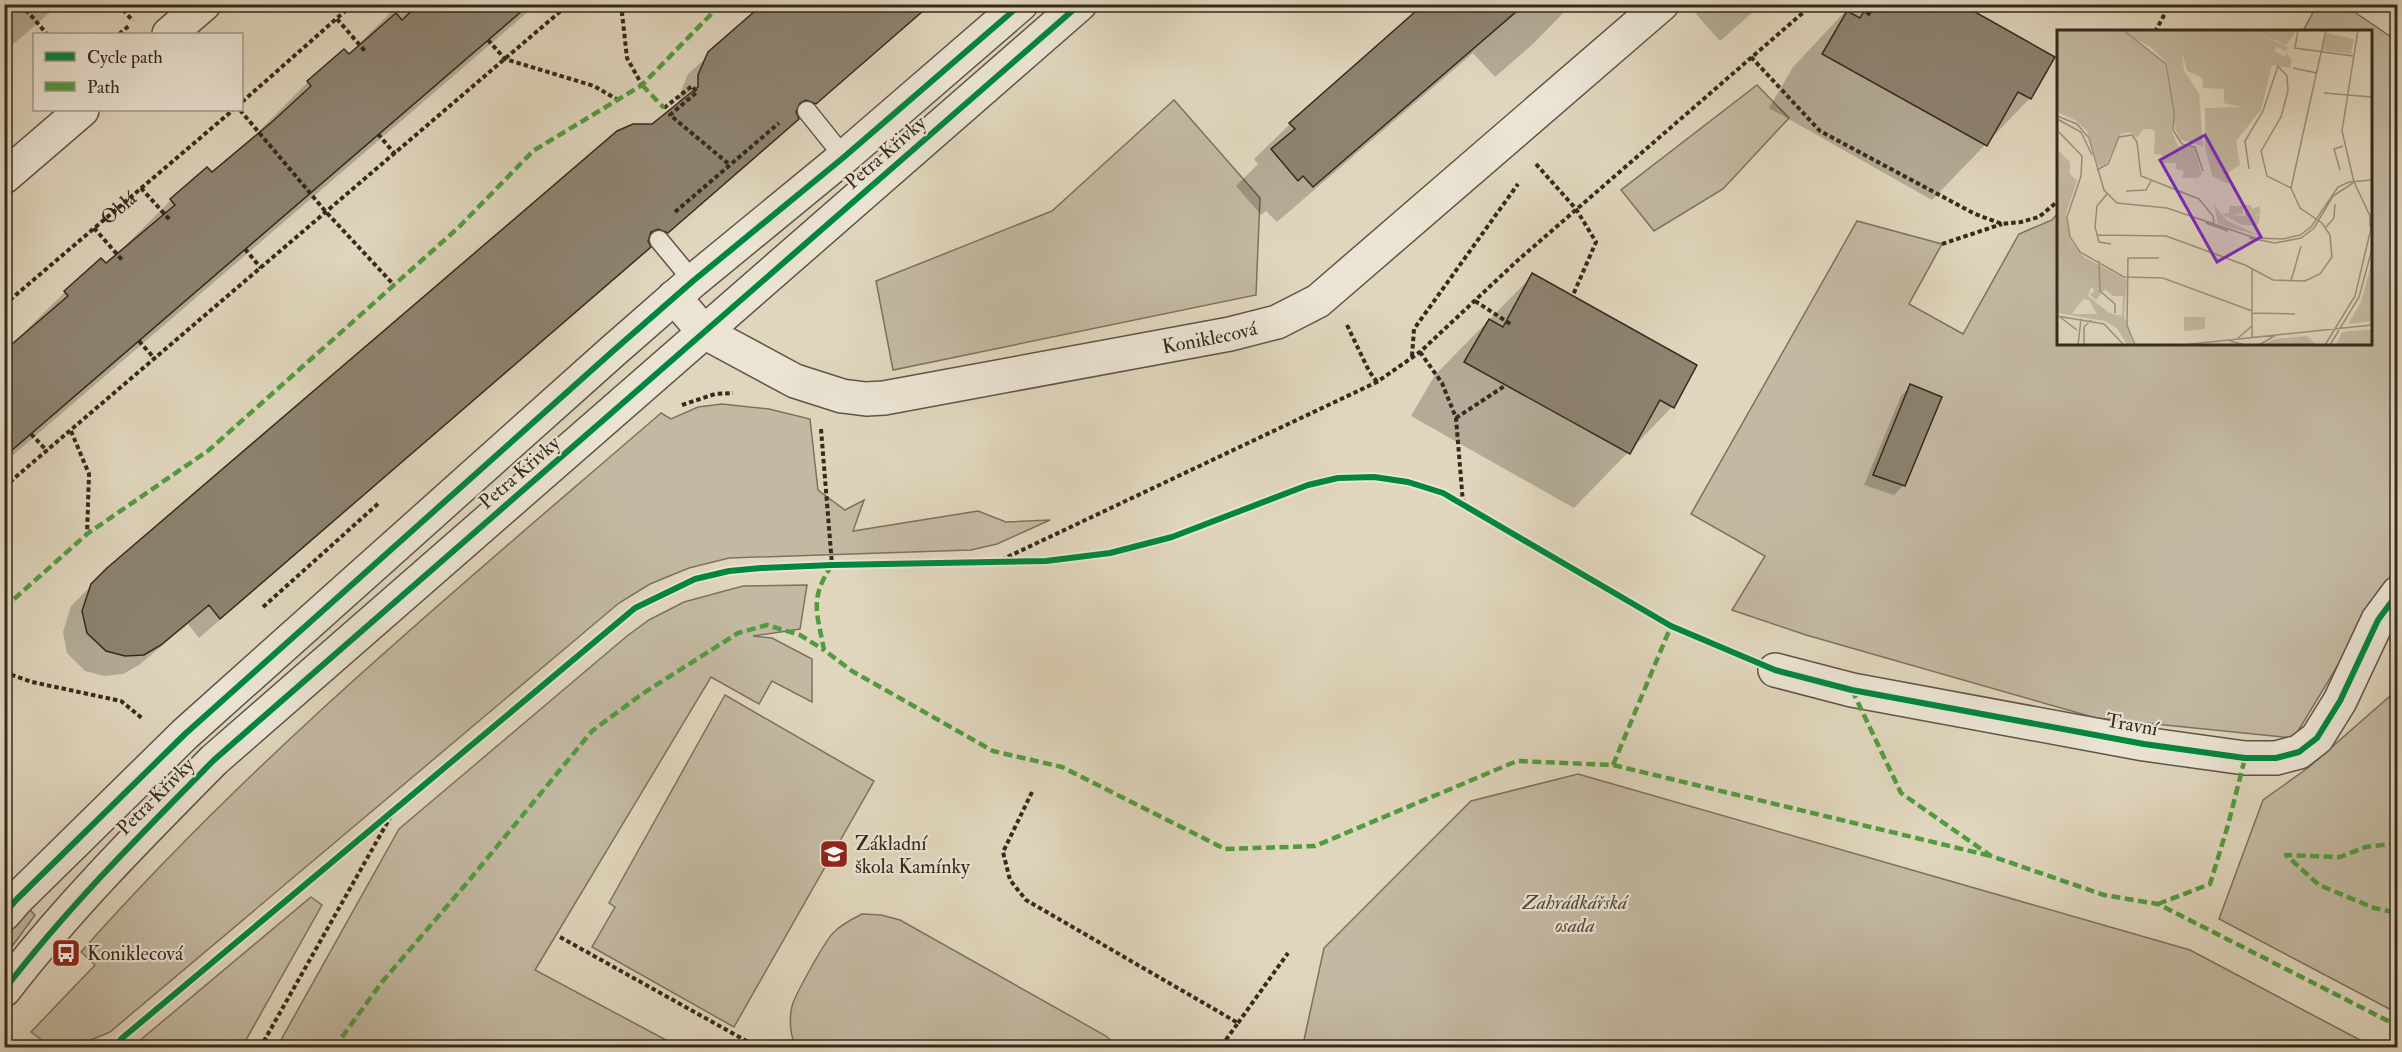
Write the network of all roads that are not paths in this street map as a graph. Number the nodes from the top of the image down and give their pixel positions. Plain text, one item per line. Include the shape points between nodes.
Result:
1 (204, 4) edge
2 (1021, 4) edge
3 (1080, 4) edge
4 (1662, 4) edge
5 (170, 33) edge
6 (81, 111) edge
7 (807, 111) dead end
8 (844, 157) junction
9 (4, 177) edge
10 (659, 240) dead end
11 (684, 289) junction
12 (704, 332) junction
13 (2397, 593) edge
14 (1775, 670) road end
15 (4, 914) edge
16 (4, 990) edge

1 - 5 street
2 - 8 street, Petra Křivky
3 - 12 street, Petra Křivky
4 - 12 street, Koniklecová via 1318,301 1277,322 1230,334 866,399 795,381
6 - 9 street
7 - 8 lane
8 - 11 street, Petra Křivky
10 - 11 lane
11 - 12 street, Koniklecová
11 - 15 street, Petra Křivky via 185,734
12 - 16 street, Petra Křivky via 214,760 107,869 46,936
13 - 14 street, Travní via 2378,620 2340,701 2317,738 2299,752 2276,758 2245,758 2144,744 1852,690

